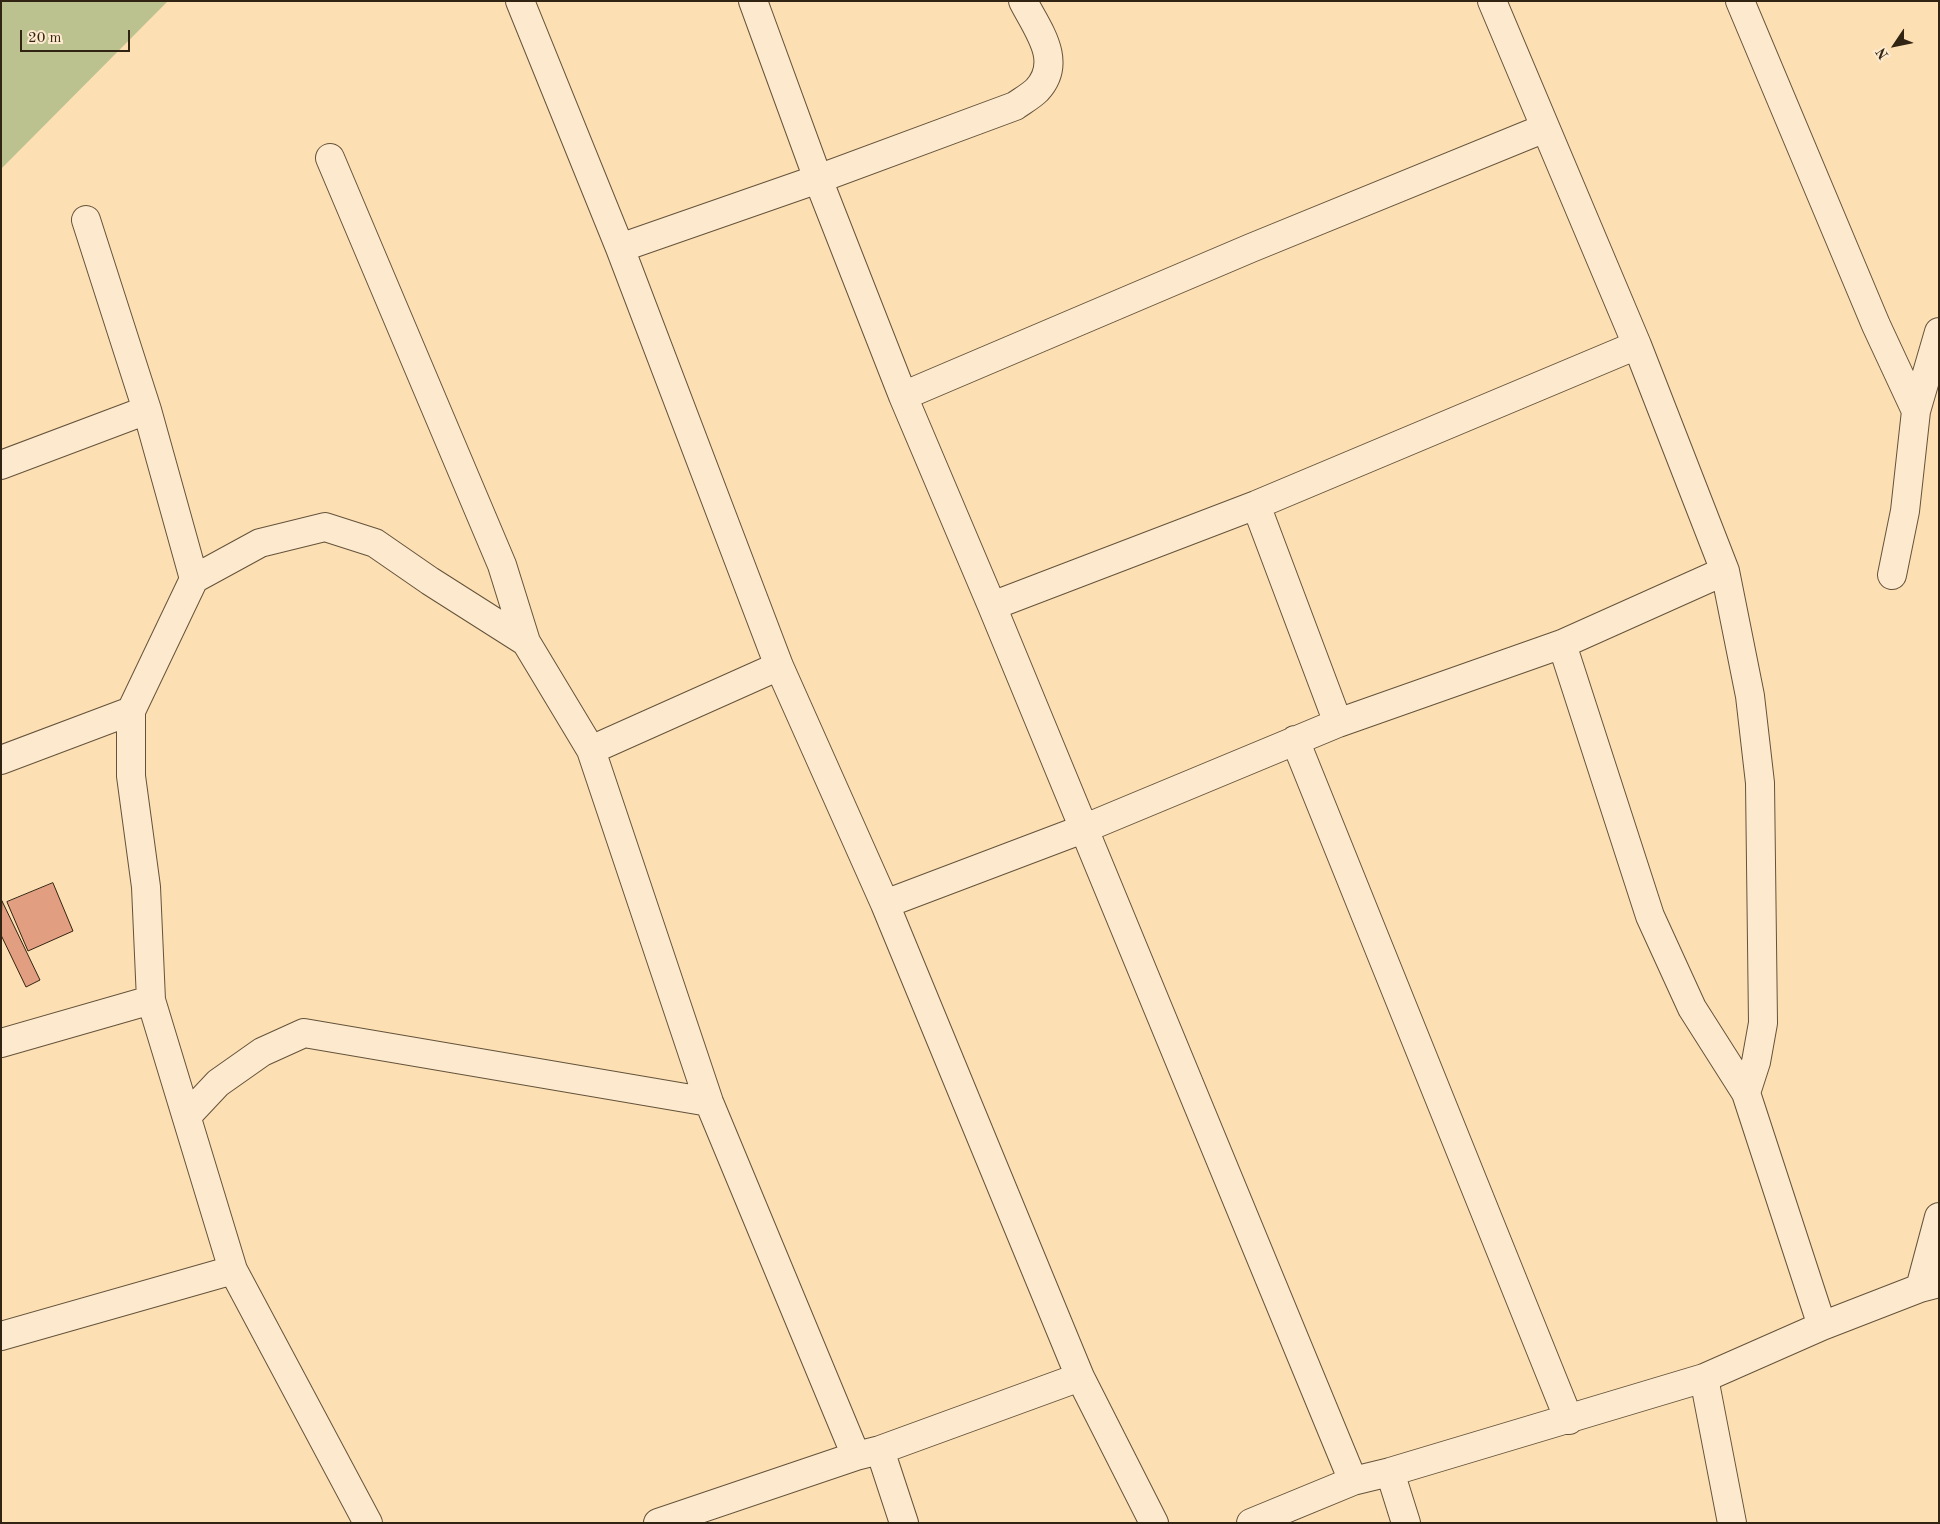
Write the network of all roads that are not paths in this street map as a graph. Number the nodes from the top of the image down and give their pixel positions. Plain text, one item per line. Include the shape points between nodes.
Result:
1 (520, 1) edge
2 (753, 1) edge
3 (1023, 1) edge
4 (1492, 1) edge
5 (1740, 1) edge
6 (1545, 128) junction
7 (330, 158) dead end
8 (818, 179) junction
9 (86, 220) dead end
10 (620, 248) junction
11 (1939, 332) edge
12 (1637, 345) junction
13 (903, 396) junction
14 (147, 410) junction
15 (1916, 411) junction
16 (1, 465) edge
17 (1256, 506) junction
18 (1725, 571) junction
19 (1892, 575) dead end
20 (194, 579) junction
21 (992, 606) junction
22 (526, 642) junction
23 (1562, 644) junction
24 (779, 666) junction
25 (131, 711) junction
26 (1338, 723) junction
27 (1295, 740) junction
28 (591, 750) junction
29 (1, 760) edge
30 (1083, 829) junction
31 (885, 904) junction
32 (151, 1000) junction
33 (1, 1043) edge
34 (1746, 1093) junction
35 (709, 1102) junction
36 (187, 1116) junction
37 (1939, 1217) edge
38 (233, 1270) junction
39 (1929, 1285) edge
40 (1822, 1326) junction
41 (1, 1336) edge
42 (1080, 1376) junction
43 (1704, 1378) junction
44 (1569, 1420) junction
45 (868, 1453) junction
46 (1390, 1472) junction
47 (1353, 1481) junction
48 (368, 1523) edge
49 (658, 1523) edge
50 (904, 1523) edge
51 (1154, 1523) edge
52 (1252, 1523) edge
53 (1406, 1523) edge
54 (1732, 1523) edge

1 - 10 street
2 - 8 street
3 - 8 street via 1047,48 1050,63 1046,78 1036,91 1015,106
4 - 6 street
5 - 15 street via 1876,325
6 - 12 street
6 - 13 street via 1251,248
7 - 22 street via 502,564
8 - 10 street
8 - 13 street
9 - 14 street
10 - 24 street
11 - 15 street
12 - 17 street
12 - 18 street
13 - 21 street
14 - 16 street
14 - 20 street
15 - 19 street via 1905,511
17 - 21 street
17 - 26 street
18 - 23 street
18 - 34 street via 1750,696 1760,783 1763,1023
20 - 22 street via 260,543 325,527 376,543
20 - 25 street
21 - 30 street
22 - 28 street
23 - 26 street
23 - 34 street via 1650,916 1692,1008
24 - 28 street
24 - 31 street
25 - 29 street
25 - 32 street via 131,776 146,887
26 - 27 street
27 - 30 street
27 - 44 street
28 - 35 street
30 - 31 street
30 - 47 street
31 - 42 street
32 - 33 street
32 - 36 street
34 - 40 street
35 - 36 street via 304,1033 262,1052 218,1083
35 - 45 street
36 - 38 street
37 - 39 street
38 - 41 street
38 - 48 street
39 - 40 street
40 - 43 street
42 - 45 street
42 - 51 street
43 - 44 street
43 - 54 street
44 - 46 street
45 - 49 street
45 - 50 street
46 - 47 street
46 - 53 street
47 - 52 street

